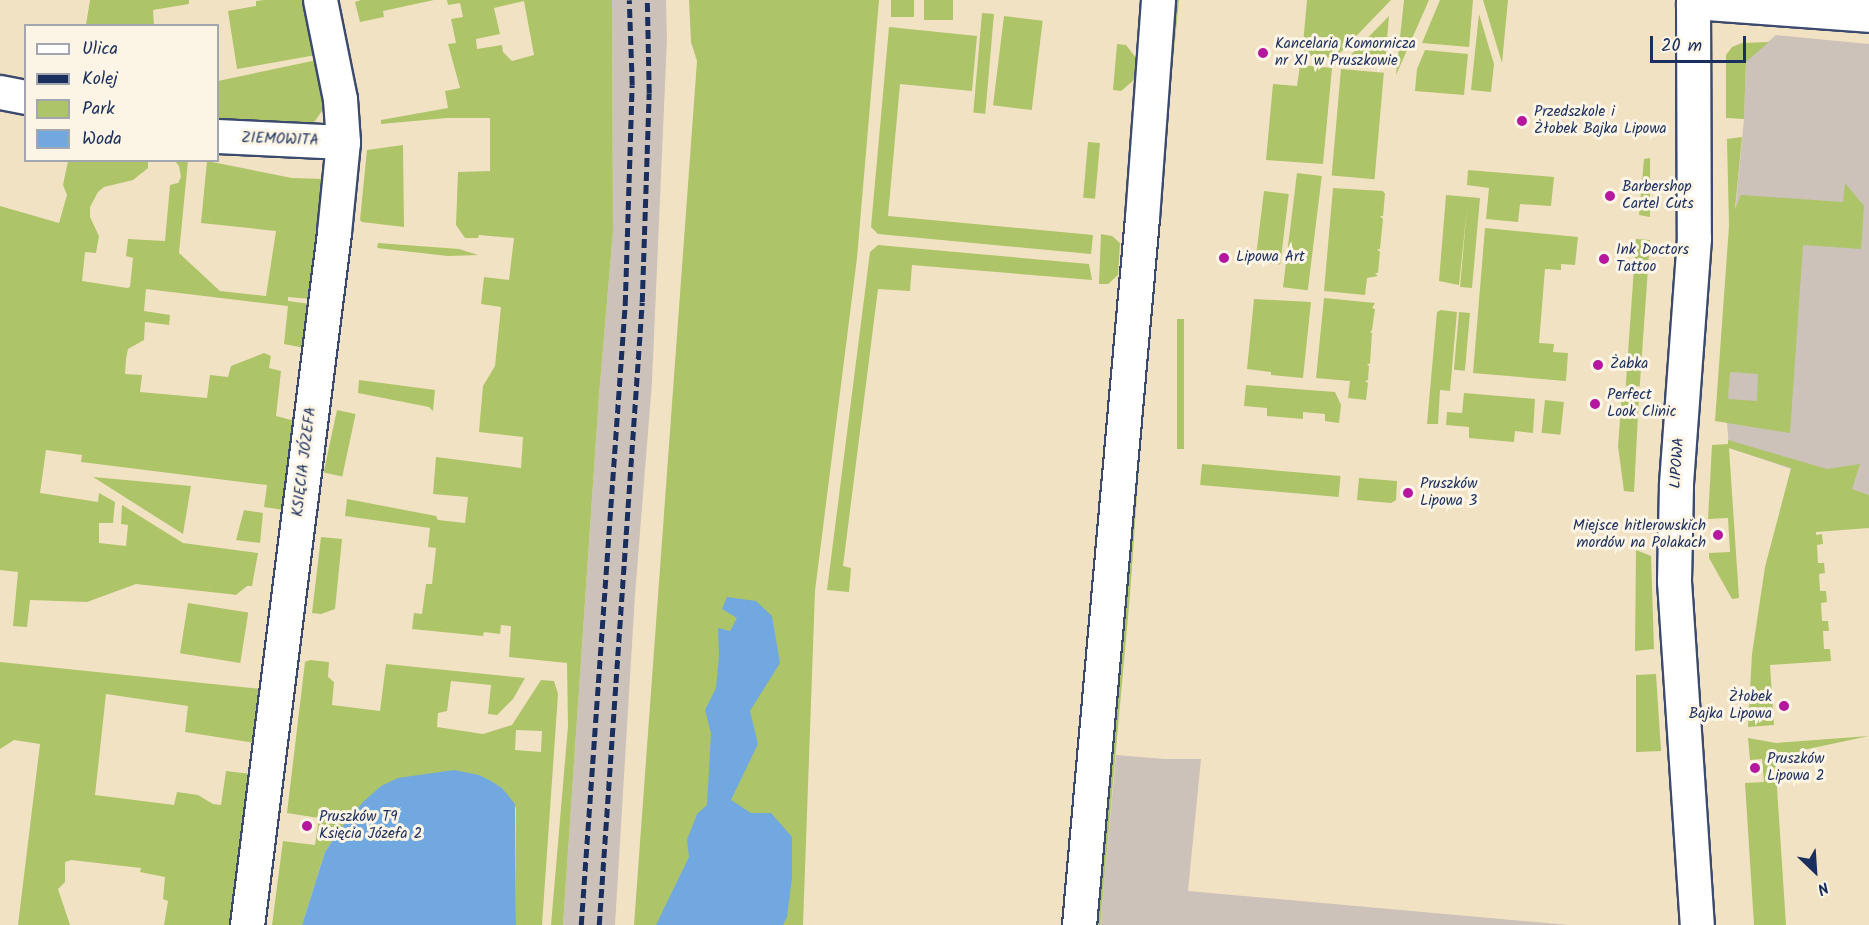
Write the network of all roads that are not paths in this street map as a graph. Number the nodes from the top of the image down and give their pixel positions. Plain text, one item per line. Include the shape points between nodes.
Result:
1 (320, 0) edge
2 (1158, 0) edge
3 (1693, 1) edge
4 (1869, 15) edge
5 (0, 92) edge
6 (24, 97) edge
7 (219, 136) edge
8 (343, 142) junction
9 (247, 925) edge
10 (1079, 925) edge
11 (1697, 925) edge

1 - 8 street, KSIĘCIA JÓZEFA
2 - 10 street
3 - 4 street
3 - 11 street, LIPOWA via 1694,248 1674,550
5 - 6 street
7 - 8 street, ZIEMOWITA
8 - 9 street, KSIĘCIA JÓZEFA

